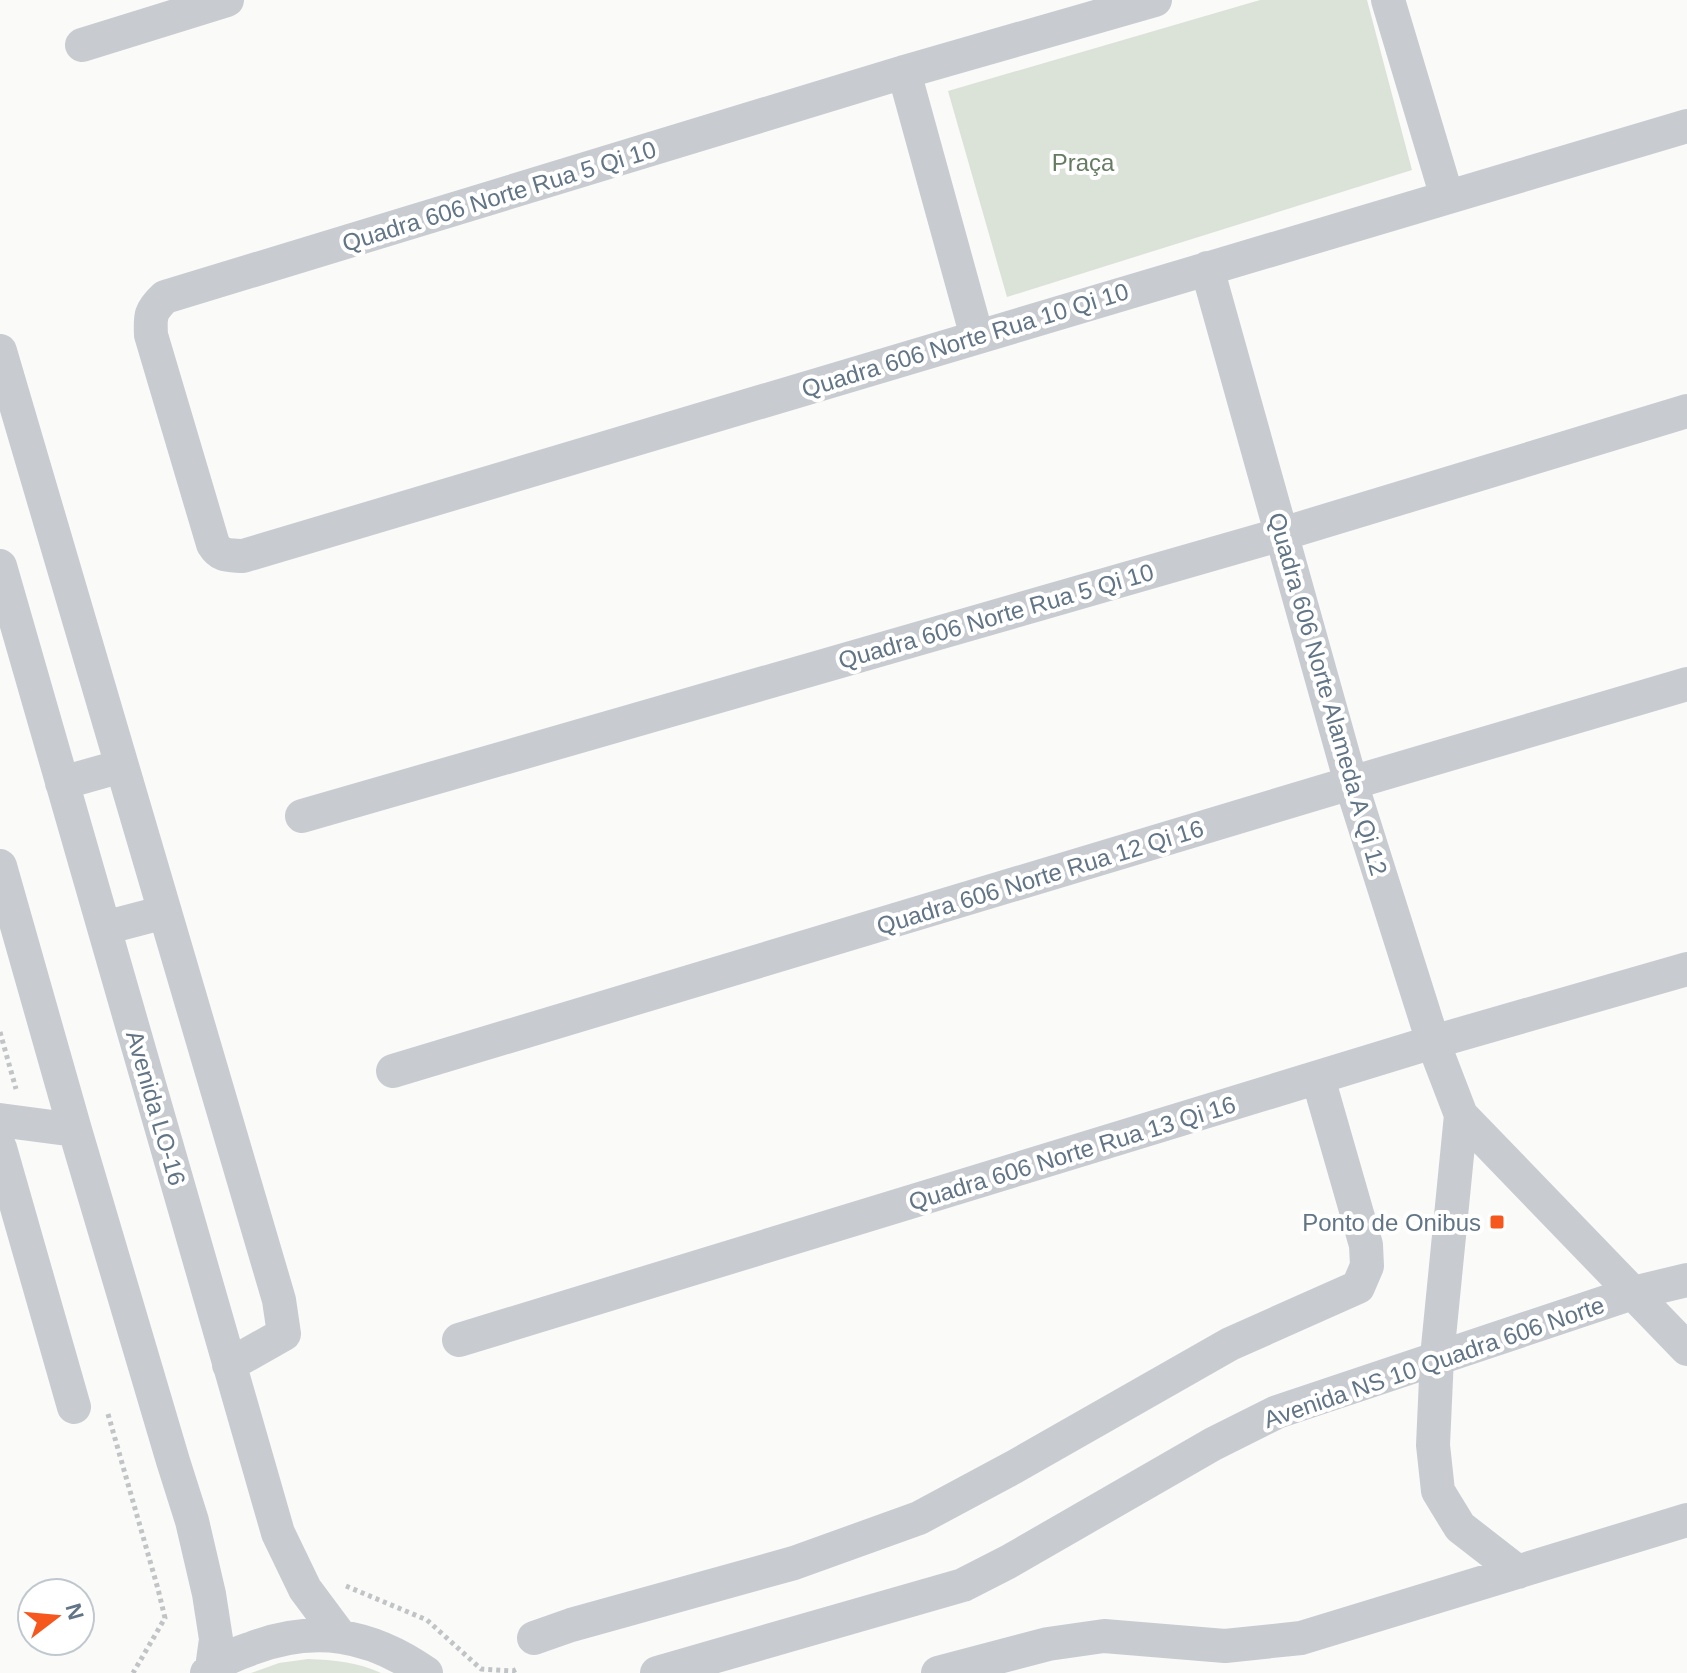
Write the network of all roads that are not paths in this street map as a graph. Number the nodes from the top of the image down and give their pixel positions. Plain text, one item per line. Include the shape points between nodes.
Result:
1 (227, 0) edge
2 (1388, 0) edge
3 (1135, 3) edge
4 (82, 45) dead end
5 (904, 72) junction
6 (1687, 126) edge
7 (1447, 197) junction
8 (1207, 268) junction
9 (977, 337) junction
10 (0, 351) edge
11 (1687, 411) edge
12 (1282, 534) junction
13 (243, 556) joint
14 (0, 566) edge
15 (1687, 684) edge
16 (122, 766) junction
17 (62, 783) junction
18 (1351, 783) junction
19 (302, 816) dead end
20 (0, 866) edge
21 (165, 912) junction
22 (8, 925) edge
23 (104, 928) junction
24 (1687, 969) edge
25 (1433, 1042) junction
26 (393, 1071) dead end
27 (1318, 1078) junction
28 (1461, 1115) junction
29 (0, 1120) edge
30 (75, 1130) junction
31 (0, 1148) edge
32 (1687, 1280) edge
33 (1633, 1293) junction
34 (459, 1340) dead end
35 (1687, 1349) edge
36 (1437, 1357) junction
37 (229, 1365) junction
38 (74, 1407) dead end
39 (1687, 1520) edge
40 (1518, 1572) junction
41 (340, 1636) junction
42 (531, 1652) road end
43 (210, 1670) edge
44 (426, 1673) edge
45 (657, 1673) edge
46 (938, 1673) edge

1 - 4 street
2 - 7 street
3 - 5 street, Quadra 606 Norte Rua 5 Qi 10
5 - 9 street
5 - 13 street, Quadra 606 Norte Rua 5 Qi 10 via 165,297 153,308 151,335 213,544 218,552
6 - 7 street, Quadra 606 Norte Rua 10 Qi 10
7 - 8 street, Quadra 606 Norte Rua 10 Qi 10
8 - 9 street, Quadra 606 Norte Rua 10 Qi 10
8 - 12 street, Quadra 606 Norte Alameda A Qi 12
9 - 13 street, Quadra 606 Norte Rua 10 Qi 10
10 - 16 street
11 - 12 street, Quadra 606 Norte Rua 5 Qi 10
12 - 18 street, Quadra 606 Norte Alameda A Qi 12
12 - 19 street, Quadra 606 Norte Rua 5 Qi 10
14 - 17 street, Avenida LO-16
15 - 18 street, Quadra 606 Norte Rua 12 Qi 16
16 - 17 street
16 - 21 street
17 - 23 street, Avenida LO-16
18 - 25 street, Quadra 606 Norte Alameda A Qi 12
18 - 26 street, Quadra 606 Norte Rua 12 Qi 16
20 - 22 street
21 - 23 street
21 - 37 street via 279,1300 284,1334
22 - 30 street
23 - 37 street, Avenida LO-16
24 - 25 street, Quadra 606 Norte Rua 13 Qi 16
25 - 27 street, Quadra 606 Norte Rua 13 Qi 16
25 - 28 street, Quadra 606 Norte Alameda A Qi 12
27 - 34 street, Quadra 606 Norte Rua 13 Qi 16
27 - 42 street via 1366,1245 1367,1266 1358,1287 1230,1344 919,1518 794,1563 571,1625
28 - 33 street, Avenida NS 10 Quadra 606 Norte
28 - 36 street
29 - 30 street
30 - 43 street via 192,1521 216,1639
31 - 38 street
32 - 33 street, Avenida NS 10 Quadra 606 Norte
33 - 35 street, Avenida NS 10 Quadra 606 Norte
33 - 36 street, Avenida NS 10 Quadra 606 Norte
36 - 40 street via 1433,1445 1438,1491 1460,1527
36 - 45 street, Avenida NS 10 Quadra 606 Norte via 1277,1412 963,1585
37 - 41 street, Avenida LO-16 via 278,1533 305,1589
39 - 40 street
40 - 46 street via 1301,1638 1225,1646 1104,1636 1048,1644
41 - 43 street via 273,1640
41 - 44 street via 373,1644

